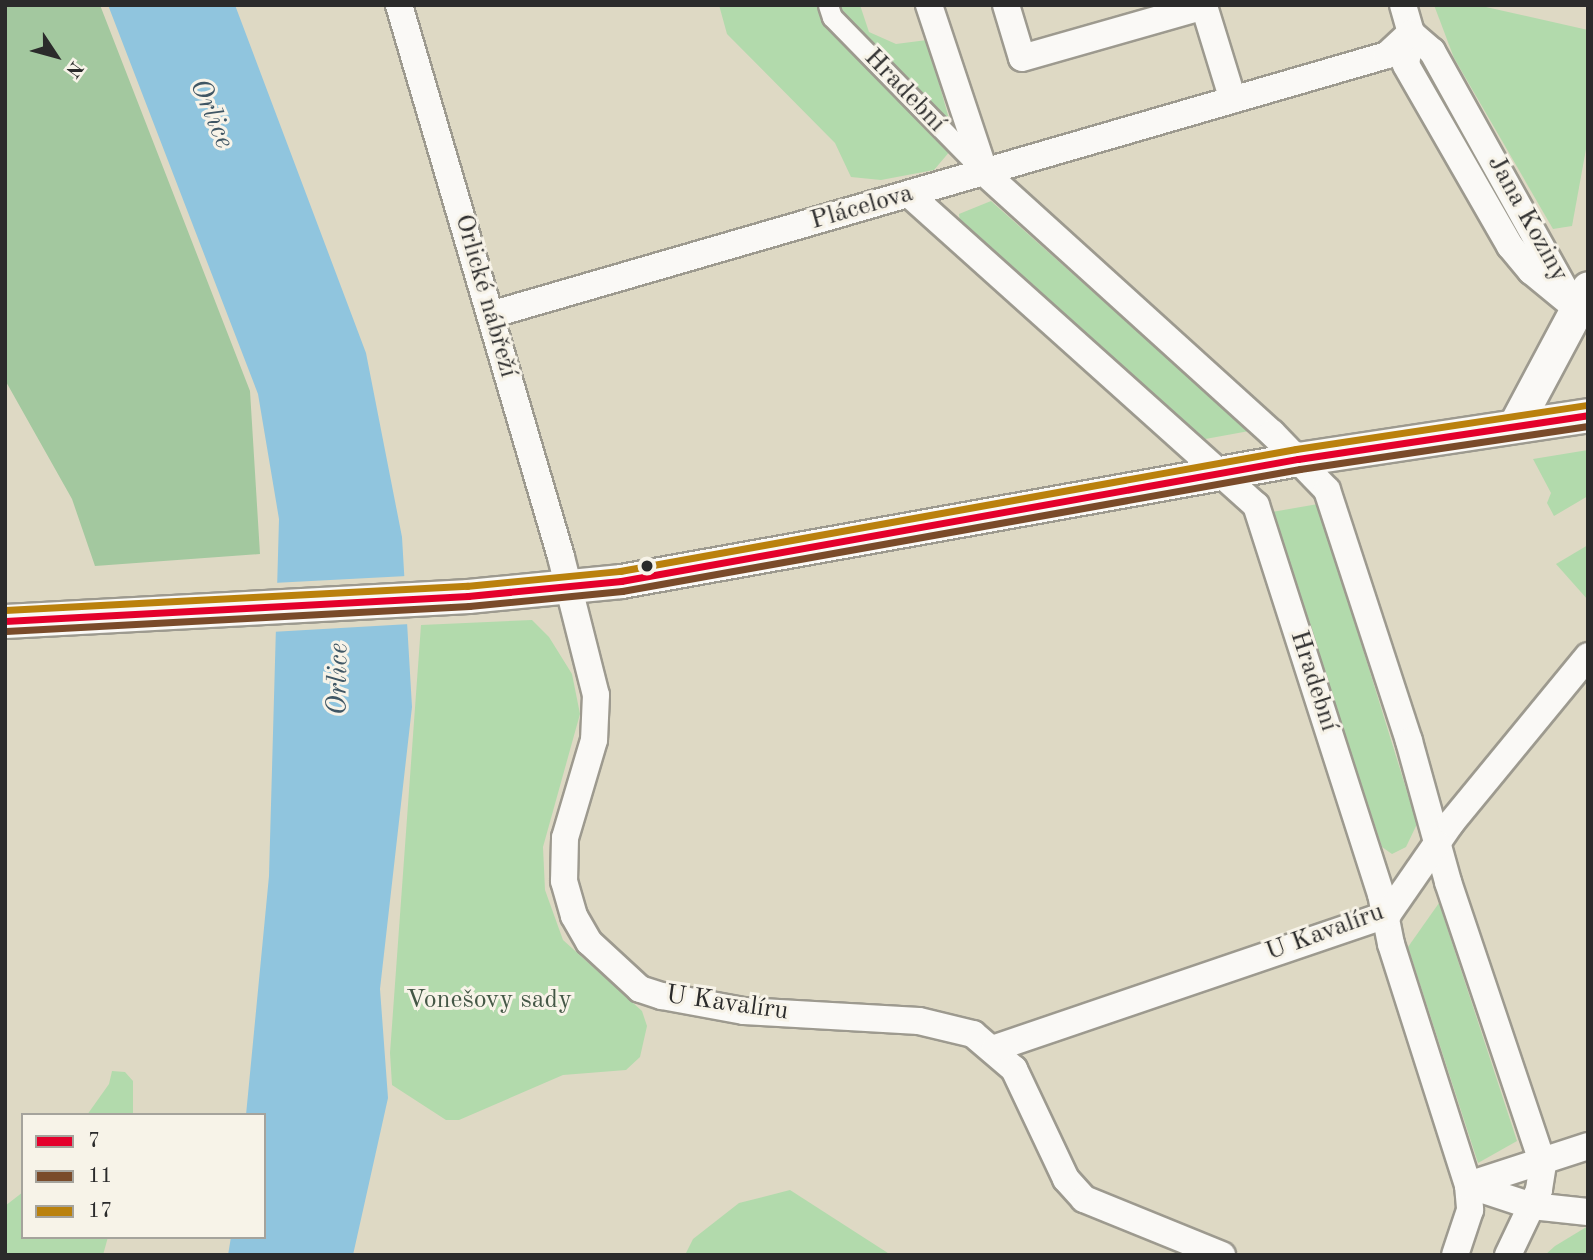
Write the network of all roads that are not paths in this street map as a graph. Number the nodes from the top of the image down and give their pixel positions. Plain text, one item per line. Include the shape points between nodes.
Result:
1 (399, 5) edge
2 (828, 5) edge
3 (929, 5) edge
4 (1403, 5) edge
5 (1008, 13) edge
6 (1411, 33) junction
7 (1233, 100) junction
8 (985, 173) junction
9 (909, 194) junction
10 (1581, 298) edge
11 (491, 315) junction
12 (1588, 415) edge
13 (1515, 425) junction
14 (1298, 460) junction
15 (1220, 474) junction
16 (568, 587) junction
17 (5, 621) edge
18 (1588, 656) edge
19 (1437, 844) junction
20 (1385, 915) junction
21 (995, 1048) junction
22 (1588, 1146) edge
23 (1543, 1164) junction
24 (1468, 1185) junction
25 (1532, 1206) junction
26 (1588, 1212) edge
27 (1222, 1255) edge
28 (1455, 1255) edge
29 (1508, 1255) edge

1 - 11 street, Orlické nábřeží
2 - 8 street, Hradební via 832,17
3 - 8 street, Hradební
4 - 6 street, Jana Koziny
5 - 7 street via 1022,58 1204,6
6 - 7 street, Plácelova via 1387,55
6 - 10 street, Jana Koziny via 1432,51
7 - 8 street, Plácelova
8 - 9 street, Plácelova
8 - 14 street, Hradební
9 - 11 street, Plácelova
9 - 15 street, Hradební
10 - 13 street
11 - 16 street, Orlické nábřeží
12 - 13 street
13 - 14 street
14 - 15 street
14 - 19 street, Hradební via 1327,490
15 - 16 street via 872,538
15 - 20 street, Hradební via 1256,505
16 - 17 street
16 - 21 street, U Kavalíru via 598,717 565,838 564,881 574,916 589,942 640,989 662,996 744,1011 947,1025
18 - 19 street, U Kavalíru
19 - 20 street, U Kavalíru via 1399,902
19 - 23 street, Hradební
20 - 21 street, U Kavalíru
20 - 24 street, Hradební
21 - 27 street, U Kavalíru via 1024,1087 1066,1179 1084,1199
22 - 23 street
23 - 24 street
23 - 25 street
24 - 25 street
24 - 28 street, Hradební via 1471,1210
25 - 26 street
25 - 29 street

